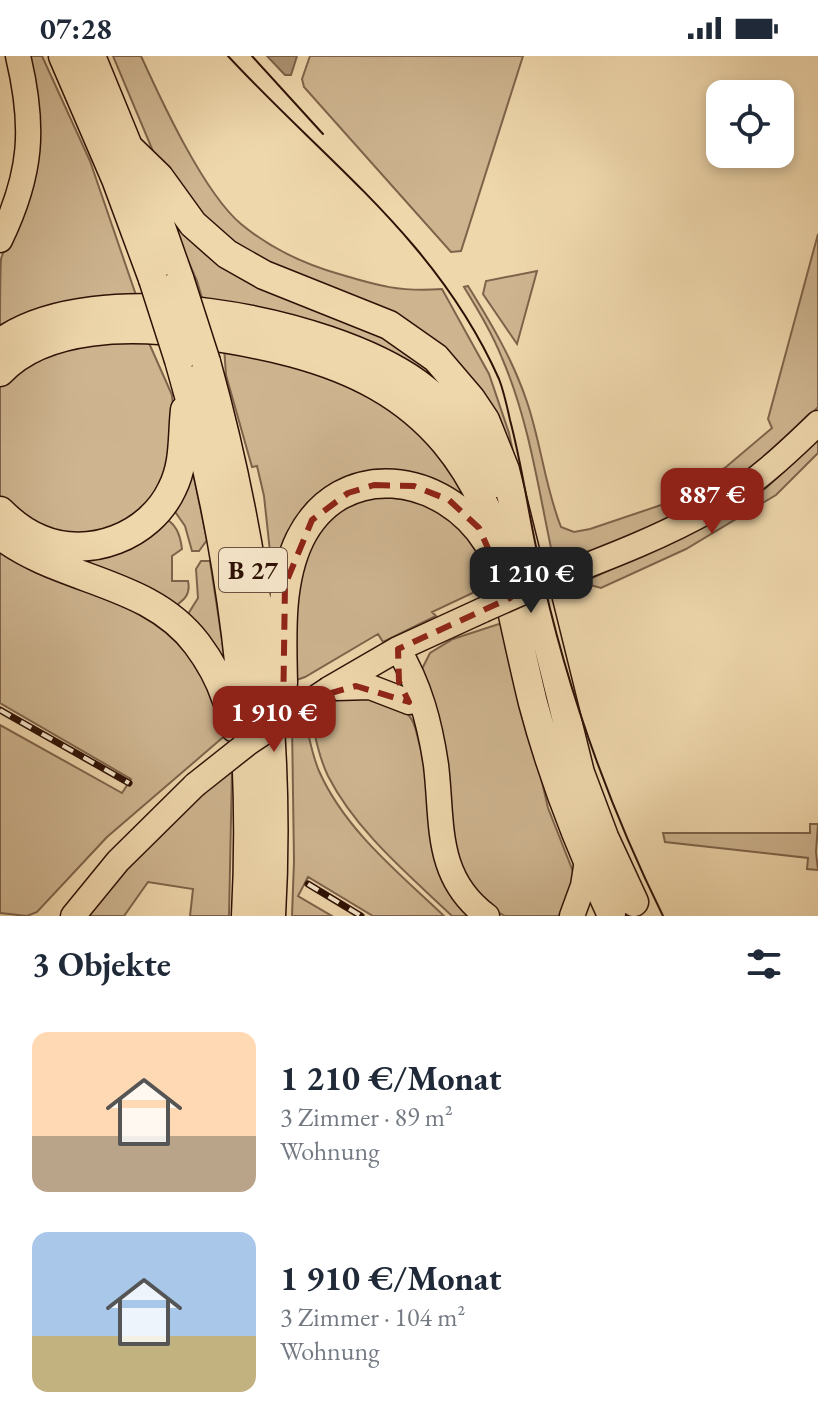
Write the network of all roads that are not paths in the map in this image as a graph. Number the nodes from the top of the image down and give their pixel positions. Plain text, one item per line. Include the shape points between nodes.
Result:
1 (18, 56) edge
2 (63, 56) edge
3 (91, 56) edge
4 (127, 146) junction
5 (0, 240) edge
6 (167, 280) junction
7 (0, 343) edge
8 (192, 361) junction
9 (0, 372) edge
10 (187, 390) junction
11 (818, 423) edge
12 (514, 507) junction
13 (0, 511) edge
14 (0, 535) edge
15 (505, 575) junction
16 (398, 649) junction
17 (329, 689) junction
18 (409, 702) junction
19 (428, 725) junction
20 (247, 758) junction
21 (273, 783) junction
22 (587, 860) junction
23 (621, 912) edge
24 (73, 916) edge
25 (246, 916) edge
26 (271, 916) edge
27 (487, 916) edge
28 (574, 916) edge

1 - 5 main road via 29,140 18,197
2 - 6 highway, B 27
3 - 4 highway, B 27
4 - 6 highway, B 27
4 - 12 highway via 159,177 193,224 227,254 264,275 389,325 436,358 485,420
6 - 8 highway, B 27, bridge
7 - 12 highway via 42,320 116,309 212,315 281,325 332,340 398,370 437,400 465,430
8 - 10 highway, B 27
8 - 21 highway, B 27 via 235,472 268,689
9 - 15 highway via 24,352 68,335 142,331 273,346 356,374 408,405 463,467 496,534
10 - 13 highway via 178,475 167,499 140,527 112,541 63,546 23,531
10 - 20 highway, B 27 via 225,551
11 - 16 main road, bridge via 765,472 714,507 636,547
12 - 23 highway via 580,773 604,837
14 - 20 highway via 51,565 123,589 176,621 217,678
15 - 21 highway via 479,528 449,500 426,490 374,485 323,508 301,537 285,585 284,736
15 - 22 highway via 534,703
16 - 17 main road
16 - 18 main road via 399,682
16 - 19 main road via 422,697
17 - 18 main road via 370,687
17 - 24 main road, bridge via 195,785 118,861
18 - 19 main road
19 - 27 main road via 450,870 460,889
20 - 25 highway, B 27
21 - 26 highway, B 27
22 - 23 highway
22 - 28 main road
23 - 28 main road

